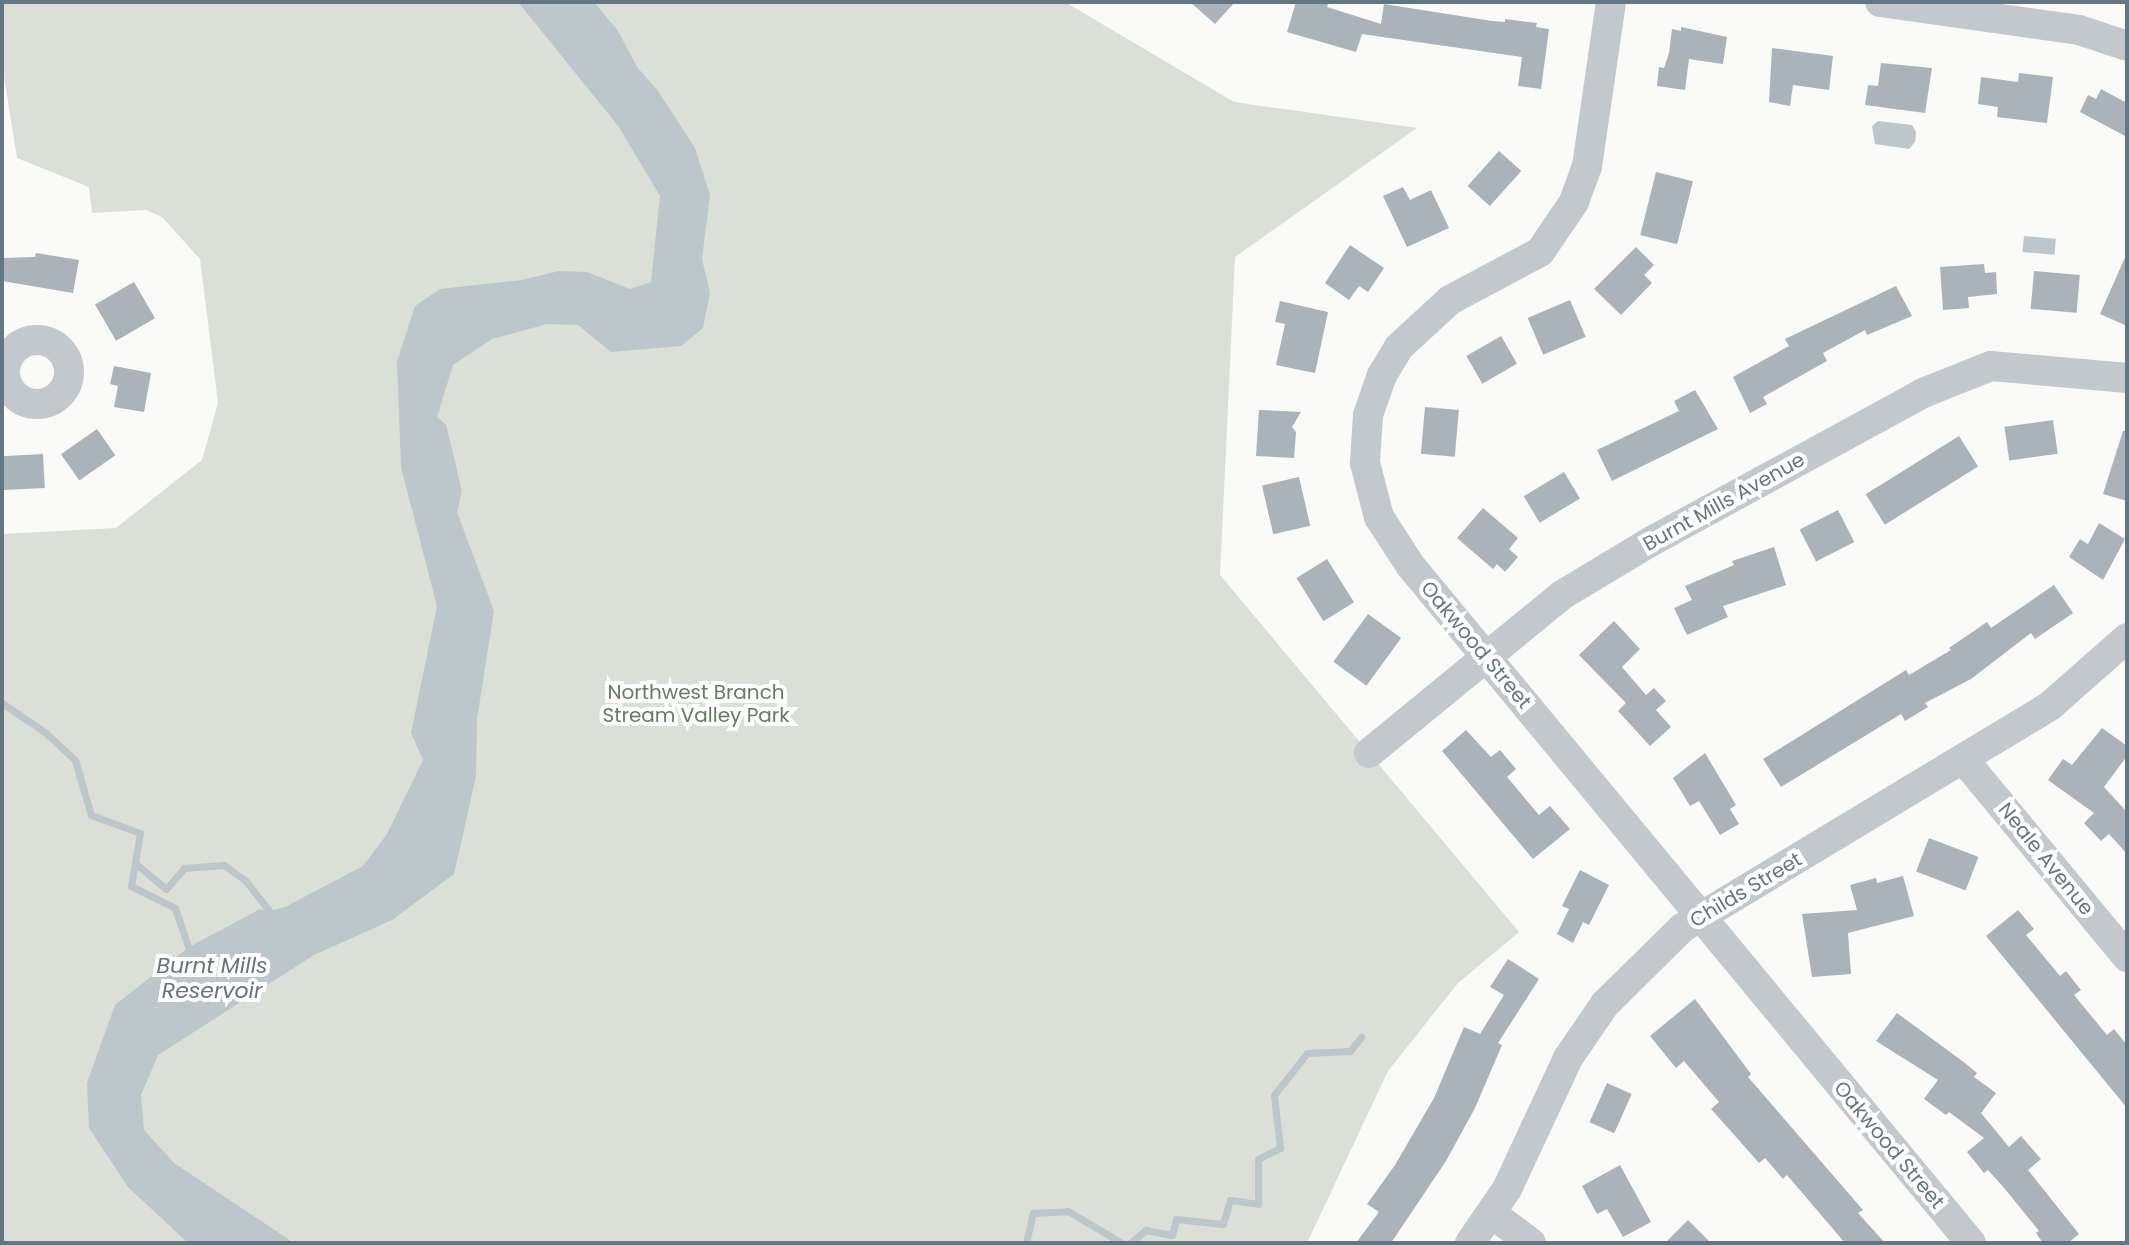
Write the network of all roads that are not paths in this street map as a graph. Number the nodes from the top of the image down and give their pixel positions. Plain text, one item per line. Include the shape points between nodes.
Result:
1 (1611, 2) edge
2 (1880, 2) edge
3 (2127, 46) edge
4 (2127, 378) edge
5 (2127, 638) edge
6 (1486, 657) junction
7 (1369, 753) dead end
8 (1964, 760) junction
9 (1700, 917) junction
10 (2127, 957) edge
11 (1491, 1213) junction
12 (1470, 1243) edge
13 (1531, 1243) edge
14 (1971, 1243) edge

1 - 6 street, Oakwood Street via 1587,166 1574,202 1540,252 1450,300 1399,347 1368,415 1365,463 1379,517 1410,565
2 - 3 street via 2079,30
4 - 6 street, Burnt Mills Avenue via 1991,366 1923,393 1562,595
5 - 8 street, Childs Street via 2051,705
6 - 7 street, Burnt Mills Avenue
6 - 9 street, Oakwood Street
8 - 9 street, Childs Street
8 - 10 street, Neale Avenue
9 - 11 street, Childs Street via 1682,928 1605,1004 1568,1058
9 - 14 street, Oakwood Street
11 - 12 street, Childs Street
11 - 13 street

